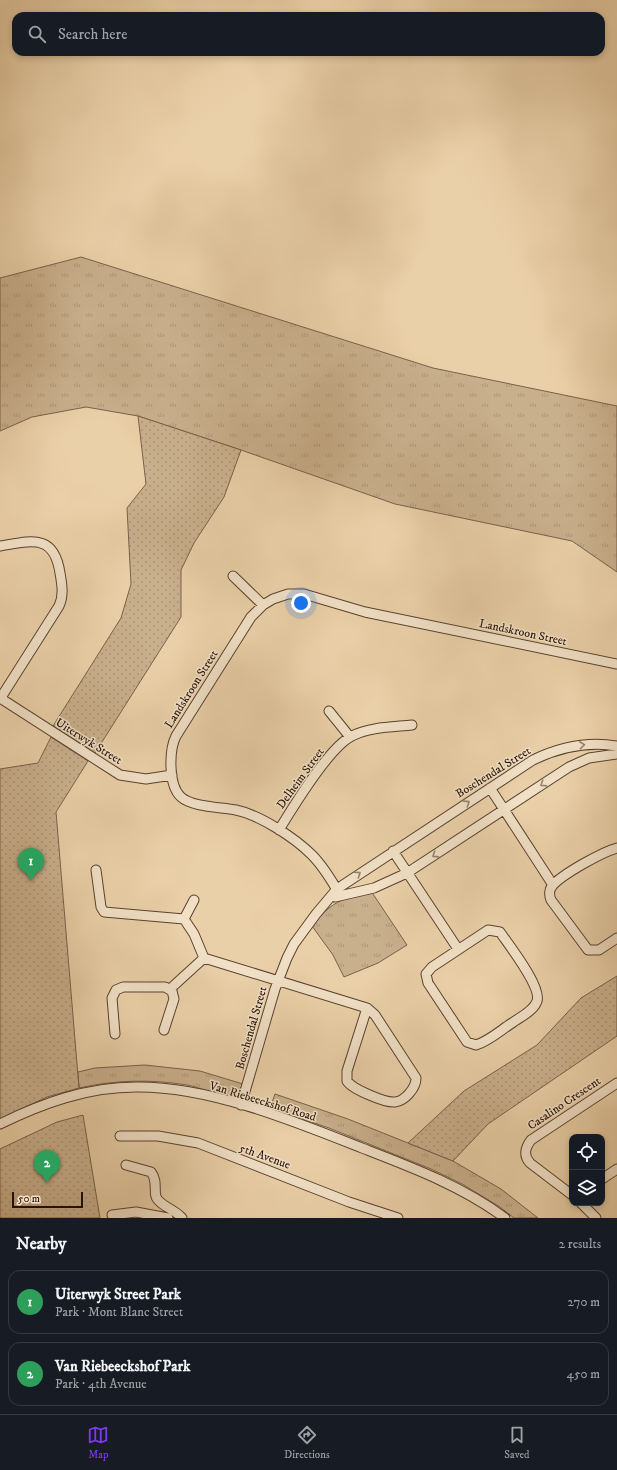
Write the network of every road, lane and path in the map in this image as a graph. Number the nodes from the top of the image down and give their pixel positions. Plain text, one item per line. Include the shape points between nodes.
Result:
1 (0, 546) edge
2 (233, 576) dead end
3 (263, 605) junction
4 (617, 664) edge
5 (0, 699) edge
6 (329, 711) dead end
7 (412, 725) dead end
8 (350, 737) junction
9 (617, 746) edge
10 (617, 754) edge
11 (172, 775) junction
12 (490, 788) junction
13 (505, 809) junction
14 (278, 830) junction
15 (617, 848) edge
16 (393, 851) junction
17 (96, 870) dead end
18 (407, 873) junction
19 (553, 885) junction
20 (338, 892) junction
21 (194, 900) dead end
22 (184, 919) junction
23 (617, 938) edge
24 (458, 949) junction
25 (204, 958) junction
26 (278, 981) junction
27 (170, 989) junction
28 (367, 1008) junction
29 (164, 1030) dead end
30 (115, 1034) dead end
31 (617, 1083) edge
32 (241, 1105) junction
33 (0, 1124) edge
34 (120, 1136) dead end
35 (126, 1165) dead end
36 (617, 1169) edge
37 (605, 1177) edge
38 (569, 1193) edge
39 (583, 1206) edge
40 (112, 1215) dead end
41 (168, 1218) edge
42 (182, 1218) edge
43 (398, 1218) edge
44 (505, 1218) edge
45 (596, 1218) edge

1 - 5 street, Uiterwyk Street via 29,541 46,544 57,557 63,590 59,606
2 - 3 street
3 - 4 street, Landskroon Street via 280,596 304,594 365,612
3 - 11 street, Landskroon Street via 251,617 176,736 171,749
5 - 11 street, Uiterwyk Street via 120,775 146,779
6 - 8 street
7 - 8 street, Delheim Street via 369,730
8 - 14 street, Delheim Street via 323,765
12 -> 9 street, Boschendal Street via 533,760 554,751 589,744
10 -> 13 street via 579,762
11 - 14 street, Landskroon Street via 174,788 185,800 243,812
12 - 13 street
16 -> 12 street, Boschendal Street
13 -> 18 street
13 - 19 street
14 - 20 street, Landskroon Street via 311,854
15 - 19 street via 598,855
16 - 18 street
20 -> 16 street, Boschendal Street
17 - 22 street via 101,907 104,912
18 - 20 street via 374,888
18 - 24 street
19 - 23 street via 550,893 552,900 585,948 595,951
20 - 26 street, Boschendal Street via 312,918 294,944
21 - 22 street
22 - 25 street via 194,934
24 - 24 street via 483,932 500,932 533,982 538,994 532,1009 485,1042 476,1045 467,1042 427,978 428,970
25 - 26 street, Boschendal Street
25 - 27 street
26 - 28 street
26 - 32 street, Boschendal Street
27 - 29 street via 174,993 174,999
27 - 30 street via 123,987 116,990 112,998
28 - 28 street via 347,1071 347,1080 355,1088 385,1100 400,1101 414,1087 416,1078 375,1015
31 - 38 street, Casalino Crescent via 530,1140 526,1147 525,1157 530,1163
32 - 33 street, Van Riebeeckshof Road via 172,1088 116,1087 59,1099
32 - 44 street, Van Riebeeckshof Road via 311,1128 411,1167 460,1189
34 - 43 street, 5th Avenue via 158,1136 198,1144
35 - 42 street via 151,1172 156,1181 158,1200
36 - 37 street
39 - 45 street
40 - 41 street via 136,1212

